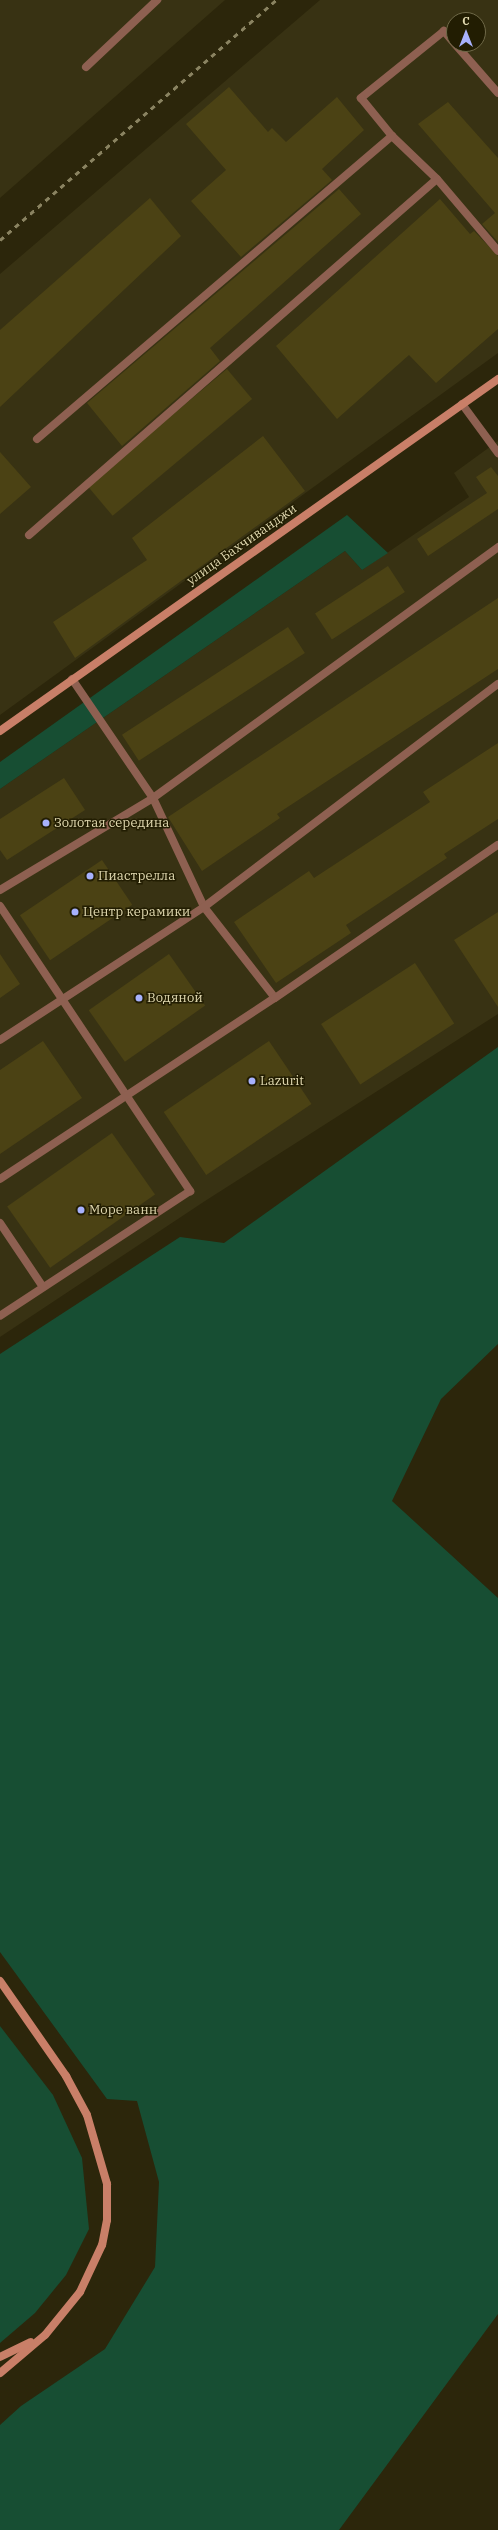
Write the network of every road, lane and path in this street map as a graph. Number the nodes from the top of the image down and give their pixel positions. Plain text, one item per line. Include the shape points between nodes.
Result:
1 (156, 0) edge
2 (446, 33) edge
3 (463, 52) edge
4 (86, 66) dead end
5 (498, 93) edge
6 (392, 136) junction
7 (437, 179) junction
8 (498, 251) edge
9 (498, 379) edge
10 (462, 404) junction
11 (37, 438) dead end
12 (498, 453) edge
13 (30, 535) dead end
14 (498, 547) edge
15 (72, 679) junction
16 (498, 684) edge
17 (0, 731) edge
18 (153, 798) junction
19 (498, 845) edge
20 (0, 890) edge
21 (0, 906) edge
22 (204, 907) junction
23 (61, 998) junction
24 (275, 998) junction
25 (0, 1040) edge
26 (125, 1095) junction
27 (0, 1179) edge
28 (0, 1223) edge
29 (43, 1287) junction
30 (0, 1316) edge
31 (0, 1981) edge
32 (45, 2335) junction
33 (0, 2357) edge
34 (0, 2372) edge

1 - 4 lane
2 - 6 lane via 444,31 361,98
3 - 5 lane
6 - 7 lane
6 - 11 lane
7 - 8 lane
7 - 13 lane
9 - 10 main road, улица Бахчиванджи
10 - 12 lane
10 - 15 main road, улица Бахчиванджи
14 - 18 lane
15 - 17 main road, улица Бахчиванджи
15 - 18 lane
16 - 22 lane
18 - 20 lane
18 - 22 lane
19 - 24 lane
21 - 23 lane
22 - 23 lane
22 - 24 lane
23 - 25 lane
23 - 26 lane
24 - 26 lane
26 - 27 lane
26 - 29 lane via 190,1191
28 - 29 lane
29 - 30 lane
31 - 32 main road via 66,2076 87,2115 107,2184 107,2220 94,2268 76,2297
32 - 33 main road
32 - 34 main road

